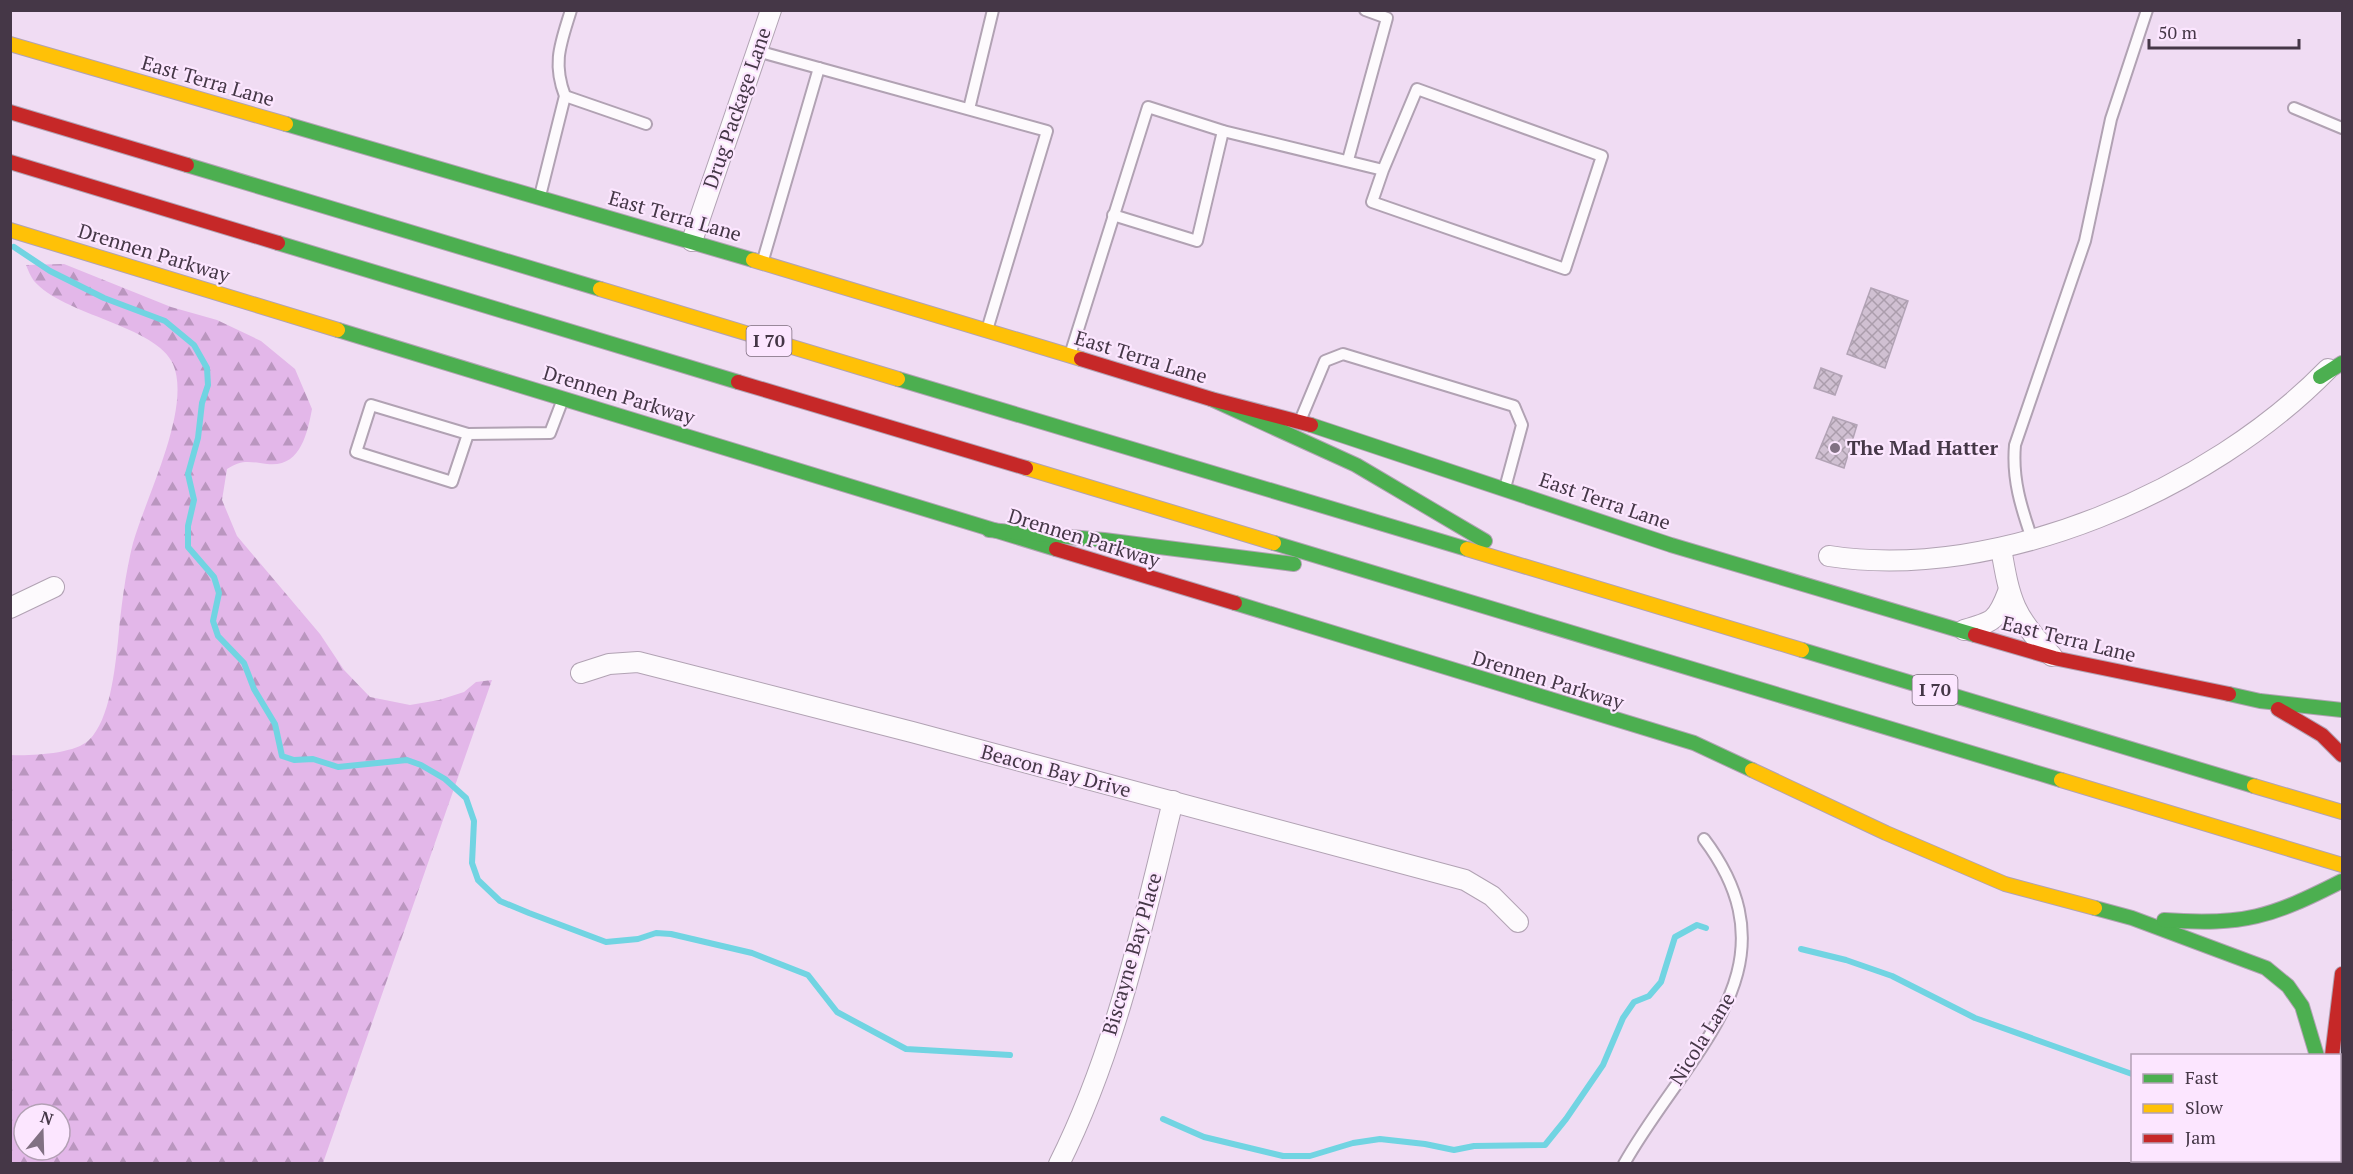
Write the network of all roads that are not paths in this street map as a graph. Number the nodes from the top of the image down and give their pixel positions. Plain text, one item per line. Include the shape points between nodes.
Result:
1 (571, 10) edge
2 (771, 10) edge
3 (993, 10) edge
4 (1365, 10) edge
5 (2147, 10) edge
6 (10, 44) edge
7 (757, 51) junction
8 (819, 68) junction
9 (565, 96) junction
10 (2294, 108) dead end
11 (969, 109) junction
12 (10, 112) edge
13 (646, 124) dead end
14 (2343, 128) edge
15 (1223, 131) junction
16 (1348, 160) junction
17 (10, 162) edge
18 (1383, 170) junction
19 (540, 197) junction
20 (1113, 215) junction
21 (10, 230) edge
22 (692, 241) junction
23 (762, 262) junction
24 (987, 330) junction
25 (2343, 354) edge
26 (1070, 356) junction
27 (2343, 363) edge
28 (2320, 377) junction
29 (564, 399) junction
30 (1211, 399) junction
31 (1300, 421) junction
32 (468, 434) junction
33 (1505, 488) junction
34 (989, 530) junction
35 (2032, 539) junction
36 (2001, 548) junction
37 (1829, 556) dead end
38 (1528, 566) junction
39 (1388, 576) junction
40 (54, 586) dead end
41 (2008, 592) junction
42 (10, 608) edge
43 (1962, 631) junction
44 (2054, 658) junction
45 (580, 673) dead end
46 (2260, 701) junction
47 (2343, 710) edge
48 (2343, 755) edge
49 (1173, 801) junction
50 (2343, 812) edge
51 (1704, 839) dead end
52 (2343, 865) edge
53 (2343, 881) edge
54 (2132, 918) junction
55 (1518, 922) dead end
56 (2343, 974) edge
57 (2316, 1054) edge
58 (2332, 1054) edge
59 (1059, 1164) edge
60 (1624, 1164) edge

1 - 9 lane via 557,56
2 - 7 street, Drug Package Lane
3 - 11 lane
4 - 16 lane via 1387,18
5 - 35 lane via 2111,119 2085,241 2015,445 2017,497
6 - 19 main road, East Terra Lane
7 - 8 lane
7 - 22 street, Drug Package Lane
8 - 11 lane
8 - 23 lane
9 - 13 lane
9 - 19 lane
10 - 14 lane
11 - 24 lane via 1047,131
12 - 38 main road, I 70
15 - 16 lane
15 - 20 lane via 1148,107
15 - 20 lane via 1197,241
16 - 18 lane
17 - 39 main road, I 70
18 - 18 lane via 1372,202 1565,269 1602,156 1417,89
19 - 22 main road, East Terra Lane
20 - 26 lane
21 - 29 main road, Drennen Parkway
22 - 23 main road, East Terra Lane
23 - 24 main road, East Terra Lane
24 - 26 main road, East Terra Lane
25 - 28 street
26 - 30 main road, East Terra Lane
27 - 28 main road
28 - 35 street via 2279,414 2183,478 2134,502
29 - 32 lane via 550,433
29 - 34 main road, Drennen Parkway
30 - 31 main road, East Terra Lane
30 - 38 main road via 1356,465
31 - 33 main road, East Terra Lane
31 - 33 lane via 1325,360 1342,354 1514,406 1522,425
32 - 32 lane via 371,405 357,452 452,482
33 - 43 main road, East Terra Lane via 1671,545
34 - 39 main road via 1104,540
34 - 54 main road, Drennen Parkway via 1694,743 2005,884
35 - 36 street
36 - 37 street via 1887,560
36 - 41 street
38 - 50 main road, I 70
39 - 52 main road, I 70
40 - 42 street
41 - 43 street via 2000,614 1989,623
41 - 44 street via 2026,629
43 - 44 main road, East Terra Lane
44 - 46 main road, East Terra Lane
45 - 49 street, Beacon Bay Drive via 609,663 638,662
46 - 47 main road
46 - 48 main road via 2294,716
49 - 55 street, Beacon Bay Drive via 1466,880 1492,896
49 - 59 street, Biscayne Bay Place via 1133,966 1115,1023
51 - 60 lane, Nicola Lane via 1722,863 1736,895 1742,949 1736,985 1709,1036
53 - 54 main road via 2248,920
54 - 57 main road via 2245,959 2282,979 2304,1009
56 - 58 main road

